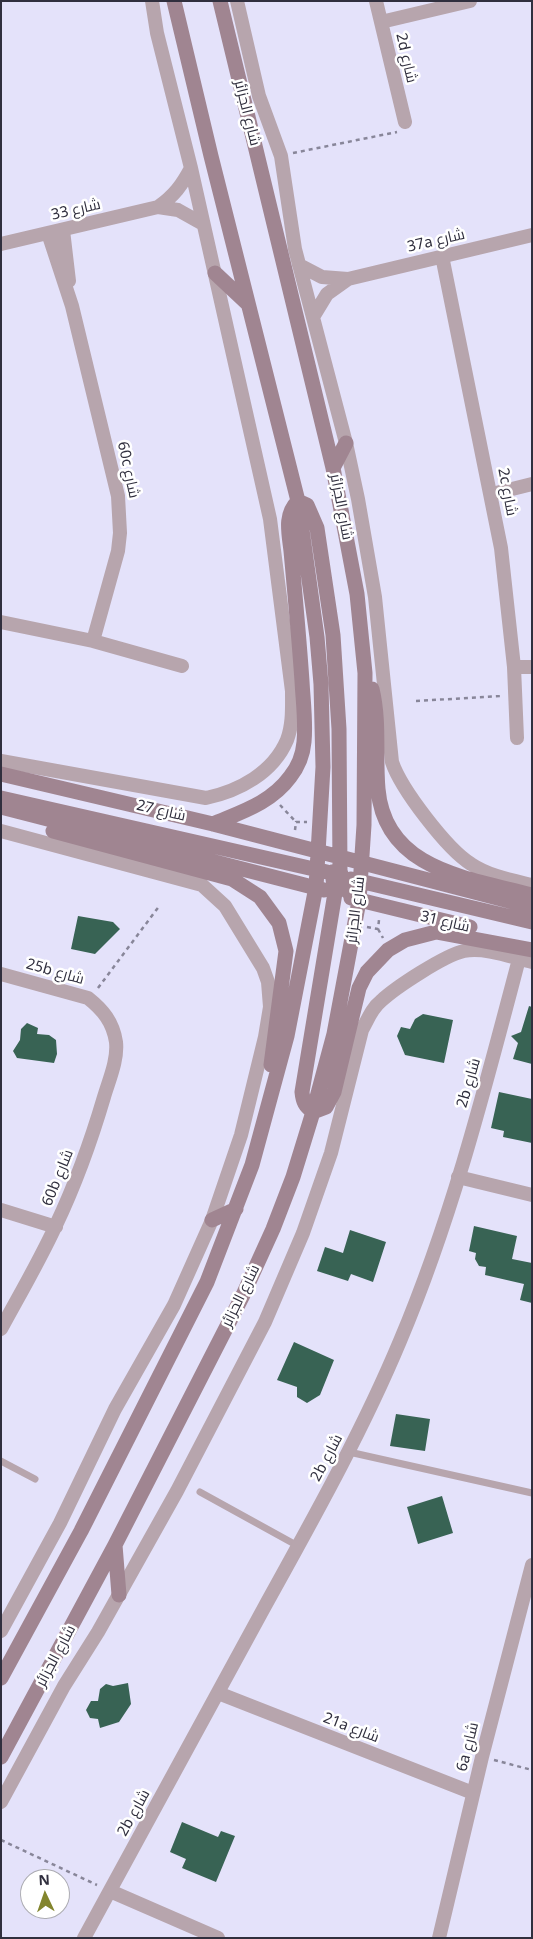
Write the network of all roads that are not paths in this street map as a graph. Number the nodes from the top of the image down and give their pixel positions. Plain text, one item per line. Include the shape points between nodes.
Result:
1 (152, 1) edge
2 (174, 1) edge
3 (220, 1) edge
4 (237, 1) edge
5 (376, 1) edge
6 (470, 1) edge
7 (381, 22) junction
8 (405, 122) road end
9 (190, 168) junction
10 (158, 207) junction
11 (203, 224) junction
12 (63, 230) junction
13 (48, 233) junction
14 (532, 235) edge
15 (1, 244) edge
16 (442, 256) junction
17 (299, 265) junction
18 (215, 273) junction
19 (348, 279) junction
20 (249, 305) junction
21 (72, 306) junction
22 (313, 317) junction
23 (346, 443) junction
24 (333, 468) junction
25 (532, 484) edge
26 (492, 494) junction
27 (298, 501) junction
28 (1, 622) edge
29 (92, 642) junction
30 (182, 666) dead end
31 (532, 666) edge
32 (514, 667) junction
33 (365, 673) junction
34 (517, 738) dead end
35 (1, 761) edge
36 (5, 772) edge
37 (1, 798) edge
38 (1, 807) edge
39 (1, 817) edge
40 (213, 824) junction
41 (1, 831) edge
42 (320, 851) junction
43 (339, 856) junction
44 (362, 862) junction
45 (334, 878) junction
46 (361, 881) junction
47 (532, 886) edge
48 (316, 887) junction
49 (532, 895) edge
50 (359, 901) junction
51 (532, 907) edge
52 (532, 922) edge
53 (532, 942) edge
54 (532, 950) edge
55 (525, 961) edge
56 (1, 974) edge
57 (113, 1030) joint
58 (272, 1098) junction
59 (314, 1112) junction
60 (458, 1177) junction
61 (532, 1195) edge
62 (236, 1209) junction
63 (1, 1210) edge
64 (212, 1220) junction
65 (56, 1226) junction
66 (1, 1329) edge
67 (349, 1452) junction
68 (1, 1462) edge
69 (36, 1479) dead end
70 (200, 1492) dead end
71 (532, 1493) edge
72 (115, 1545) junction
73 (298, 1546) junction
74 (532, 1565) edge
75 (119, 1595) junction
76 (1, 1631) edge
77 (1, 1678) edge
78 (218, 1693) junction
79 (1, 1757) edge
80 (473, 1793) junction
81 (1, 1802) edge
82 (110, 1891) junction
83 (84, 1938) edge
84 (218, 1938) edge
85 (439, 1938) edge

1 - 9 street
2 - 20 main road
3 - 24 main road, شارع الجزائر
4 - 17 street via 259,96 281,156
5 - 7 street, 2d شارع
6 - 7 street
7 - 8 street, 2d شارع
9 - 10 street, شارع 33 via 181,187
9 - 11 street
10 - 11 street, شارع 33 via 178,210
10 - 12 street, شارع 33
11 - 18 street
12 - 13 street, شارع 33
12 - 21 street, 60c شارع
13 - 15 street, شارع 33
13 - 21 street, 60c شارع
14 - 16 street, 37a شارع
16 - 19 street, 37a شارع
16 - 26 street, 2c شارع
17 - 19 street, 37a شارع via 322,276
17 - 22 street
18 - 20 main road
18 - 35 street via 270,519 292,691 292,718 287,739 276,757 251,781 206,798
19 - 22 street, 37a شارع via 327,294
20 - 27 main road
21 - 29 street, 60c شارع via 120,514 115,569
22 - 23 street
23 - 24 main road
23 - 47 street via 375,597 390,752 396,774 461,858 483,871
24 - 33 main road, شارع الجزائر via 357,594
25 - 26 street
26 - 32 street, 2c شارع
27 - 40 main road via 291,508 288,532 300,642 304,743 300,762 290,778 271,796
27 - 42 main road via 321,684
27 - 43 main road via 307,506 315,518 334,636
28 - 29 street
29 - 30 street
31 - 32 street
32 - 34 street, 2c شارع
33 - 44 main road, شارع الجزائر
33 - 49 main road via 372,688 376,711 381,808 394,835 408,851 437,868
36 - 40 main road, شارع 27
37 - 45 main road via 34,803
38 - 48 main road
39 - 58 main road via 232,879 260,896 279,924 286,951 271,1064
40 - 42 main road, شارع 27
41 - 64 street via 202,885 225,906 263,968 270,999 265,1037 241,1135
42 - 43 main road, شارع 27
42 - 45 main road
43 - 44 main road, شارع 27
43 - 45 main road
44 - 45 main road
44 - 46 main road, شارع الجزائر
44 - 51 main road
45 - 46 main road
45 - 48 main road
45 - 50 main road
45 - 59 main road via 302,1085 302,1100
46 - 50 main road, شارع الجزائر
46 - 52 main road
48 - 58 main road
50 - 53 main road, شارع 31
50 - 59 main road, شارع الجزائر via 334,1034
54 - 59 main road via 436,932 405,940 388,950 374,962 363,980 334,1092 326,1107
55 - 60 street, 2b شارع
55 - 75 street via 476,950 463,951 393,992 371,1013 362,1030 331,1153 286,1276 177,1491
56 - 57 street, 25b شارع via 88,998 100,1007
57 - 65 street, 60b شارع via 116,1043 112,1069 86,1152
58 - 62 main road
59 - 72 main road, شارع الجزائر via 293,1177 243,1295
60 - 61 street
60 - 67 street, 2b شارع via 411,1316
62 - 64 main road
62 - 77 main road via 207,1282 81,1530
63 - 65 street
64 - 76 street via 170,1313 115,1409 60,1523
65 - 66 street, 60b شارع
67 - 71 lane
67 - 73 street, 2b شارع
68 - 69 lane
70 - 73 lane
72 - 75 main road
72 - 79 main road, شارع الجزائر
73 - 78 street, 2b شارع
74 - 80 street, 6a شارع
75 - 81 street via 64,1686
78 - 80 street, 21a شارع
78 - 82 street, 2b شارع
80 - 85 street, 6a شارع
82 - 83 street, 2b شارع
82 - 84 street

